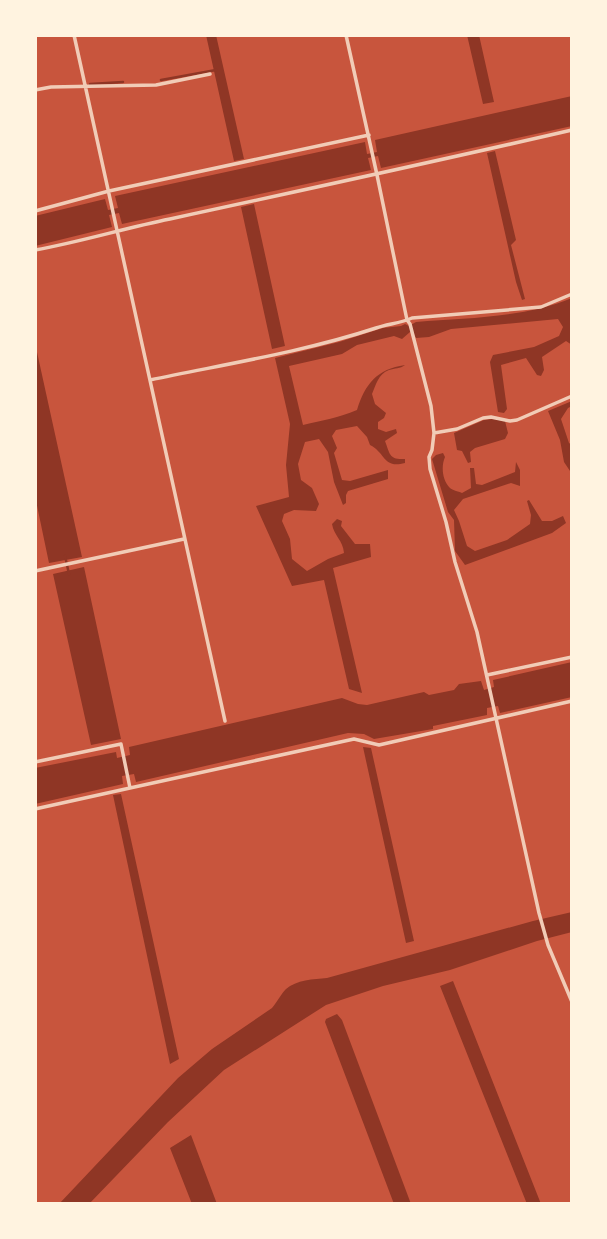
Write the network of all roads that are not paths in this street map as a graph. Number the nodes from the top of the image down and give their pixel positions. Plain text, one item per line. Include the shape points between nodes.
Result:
1 (74, 35) edge
2 (346, 35) edge
3 (210, 74) dead end
4 (86, 86) junction
5 (35, 90) edge
6 (572, 130) edge
7 (369, 135) junction
8 (377, 175) junction
9 (109, 191) junction
10 (35, 211) edge
11 (117, 230) junction
12 (35, 250) edge
13 (572, 294) edge
14 (409, 322) junction
15 (150, 380) junction
16 (572, 397) edge
17 (434, 433) junction
18 (184, 539) junction
19 (35, 572) edge
20 (572, 657) edge
21 (486, 675) junction
22 (572, 701) edge
23 (495, 718) junction
24 (225, 721) dead end
25 (35, 762) edge
26 (130, 788) junction
27 (35, 809) edge
28 (572, 1002) edge

1 - 4 street
2 - 7 street
3 - 4 street via 156,85
4 - 5 street
4 - 9 street
6 - 8 street
7 - 8 street
7 - 9 street
8 - 11 street
8 - 14 street
9 - 10 street
9 - 11 street
11 - 12 street
11 - 15 street
13 - 14 street via 541,307 412,318
14 - 15 street
14 - 17 street
15 - 18 street
16 - 17 street via 510,421 483,418
17 - 21 street via 430,469
18 - 19 street
18 - 24 street
20 - 21 street
21 - 23 street
22 - 23 street
23 - 26 street via 379,745 354,739
23 - 28 street via 539,913
25 - 26 street via 121,744
26 - 27 street

